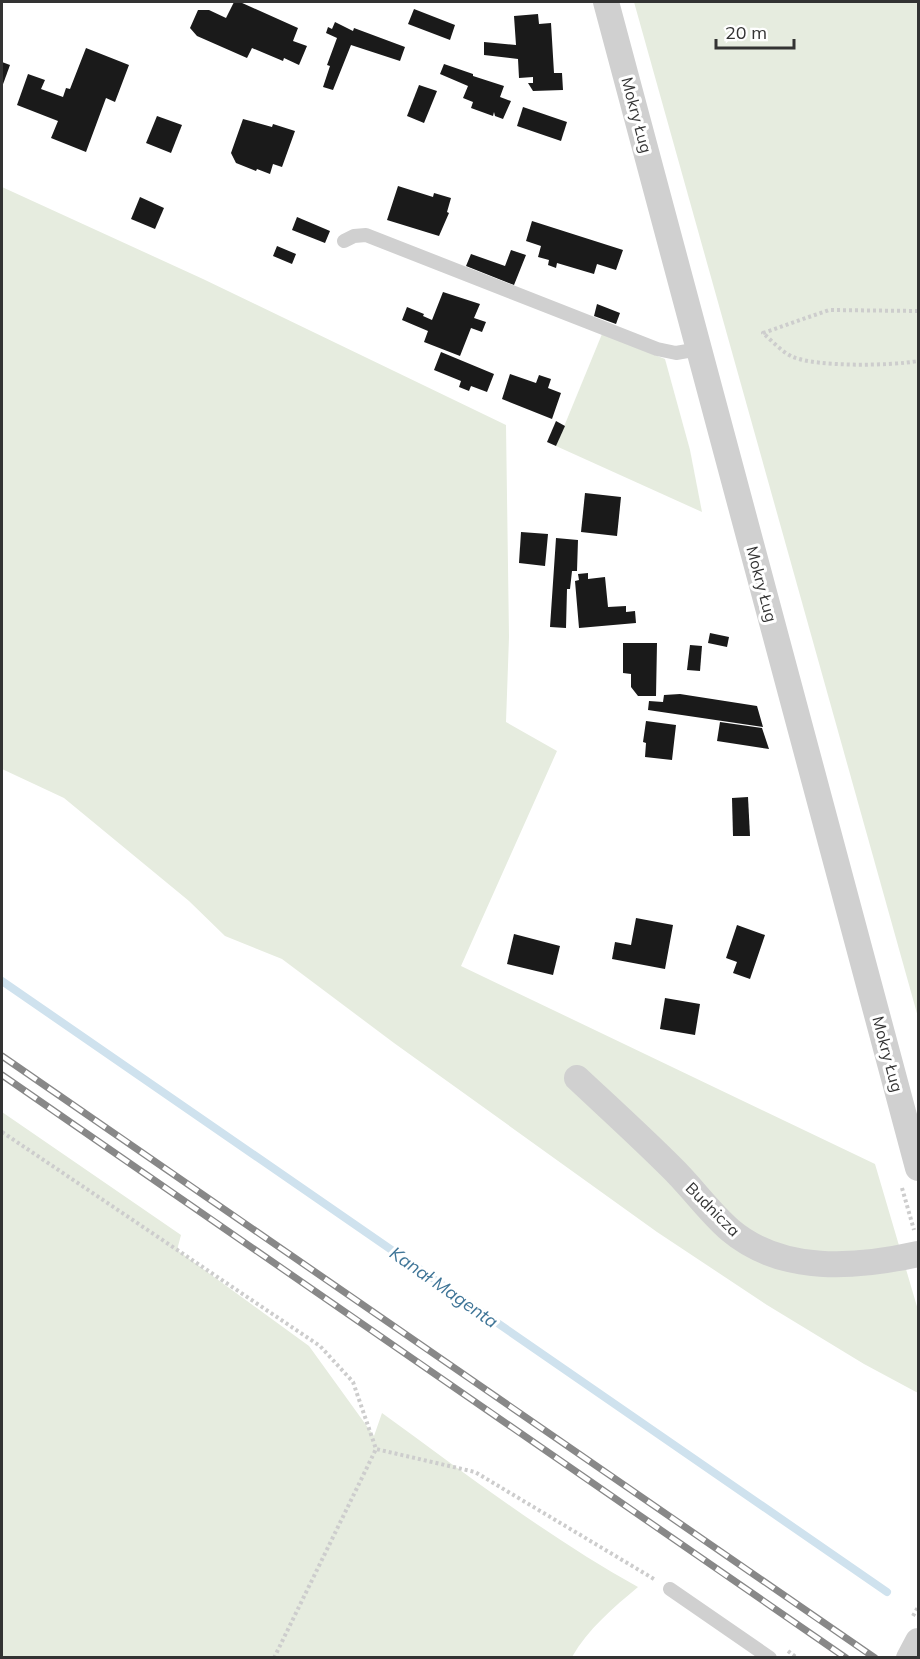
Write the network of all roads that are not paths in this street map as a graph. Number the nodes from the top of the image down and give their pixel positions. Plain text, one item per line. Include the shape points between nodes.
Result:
1 (606, 2) edge
2 (344, 241) dead end
3 (699, 349) junction
4 (577, 1078) dead end
5 (918, 1167) edge
6 (918, 1254) edge
7 (670, 1589) road end
8 (918, 1641) edge
9 (770, 1658) edge
10 (909, 1658) edge

1 - 3 street, Mokry Ług
2 - 3 lane via 366,236 657,349 675,353
3 - 5 street, Mokry Ług
4 - 6 street, Budnicza via 671,1167 729,1229 750,1244 774,1255 819,1265 892,1260
7 - 9 lane
8 - 10 street

